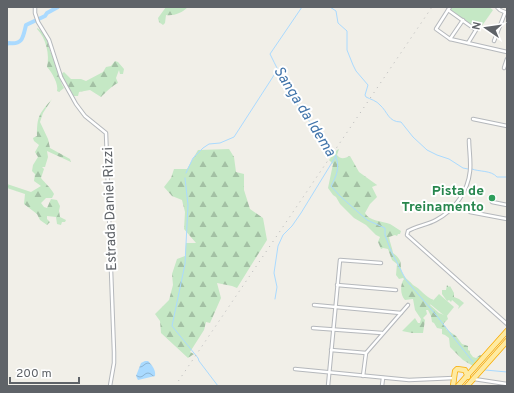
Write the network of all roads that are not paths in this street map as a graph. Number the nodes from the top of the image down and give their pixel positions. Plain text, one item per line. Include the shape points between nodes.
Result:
1 (35, 7) edge
2 (450, 7) edge
3 (497, 7) edge
4 (448, 10) junction
5 (506, 13) edge
6 (463, 20) junction
7 (450, 39) junction
8 (494, 41) dead end
9 (468, 43) junction
10 (507, 52) edge
11 (507, 59) edge
12 (504, 68) dead end
13 (473, 119) dead end
14 (507, 126) edge
15 (469, 140) dead end
16 (491, 199) dead end
17 (507, 205) edge
18 (470, 212) dead end
19 (507, 219) edge
20 (381, 263) dead end
21 (337, 285) junction
22 (396, 290) dead end
23 (314, 305) dead end
24 (408, 305) dead end
25 (335, 307) junction
26 (401, 313) junction
27 (507, 324) edge
28 (313, 328) dead end
29 (333, 330) junction
30 (507, 331) edge
31 (382, 333) junction
32 (507, 341) edge
33 (332, 350) junction
34 (366, 353) junction
35 (295, 369) dead end
36 (330, 373) junction
37 (468, 375) junction
38 (363, 376) junction
39 (383, 378) junction
40 (454, 378) junction
41 (473, 379) junction
42 (506, 384) edge
43 (110, 386) edge
44 (328, 386) edge
45 (382, 386) edge
46 (453, 386) edge
47 (458, 386) edge
48 (462, 386) edge
49 (467, 386) edge

1 - 43 street, Estrada Daniel Rizzi via 38,22 49,40 61,77 76,104 106,133 114,352
2 - 4 street
3 - 5 street
4 - 6 street
4 - 7 street via 436,29
5 - 8 street
6 - 7 street
6 - 9 street via 476,30
7 - 9 street
9 - 10 street
11 - 12 street
13 - 14 street
15 - 27 street via 470,171 464,192 449,212 408,231 407,235
16 - 17 street via 492,202
18 - 19 street
20 - 21 street via 340,260
21 - 22 street
21 - 25 street
23 - 25 street
24 - 26 street
25 - 26 street
25 - 29 street
26 - 31 street
28 - 29 street
29 - 31 street
29 - 33 street
30 - 37 highway
31 - 34 street
32 - 41 highway
33 - 34 street
33 - 36 street
34 - 38 street
35 - 36 street
36 - 38 street
36 - 44 street
37 - 40 highway via 465,370 458,369
37 - 47 highway
37 - 48 highway
38 - 39 street
39 - 40 street
39 - 45 street
40 - 46 highway
41 - 42 street
41 - 49 highway

